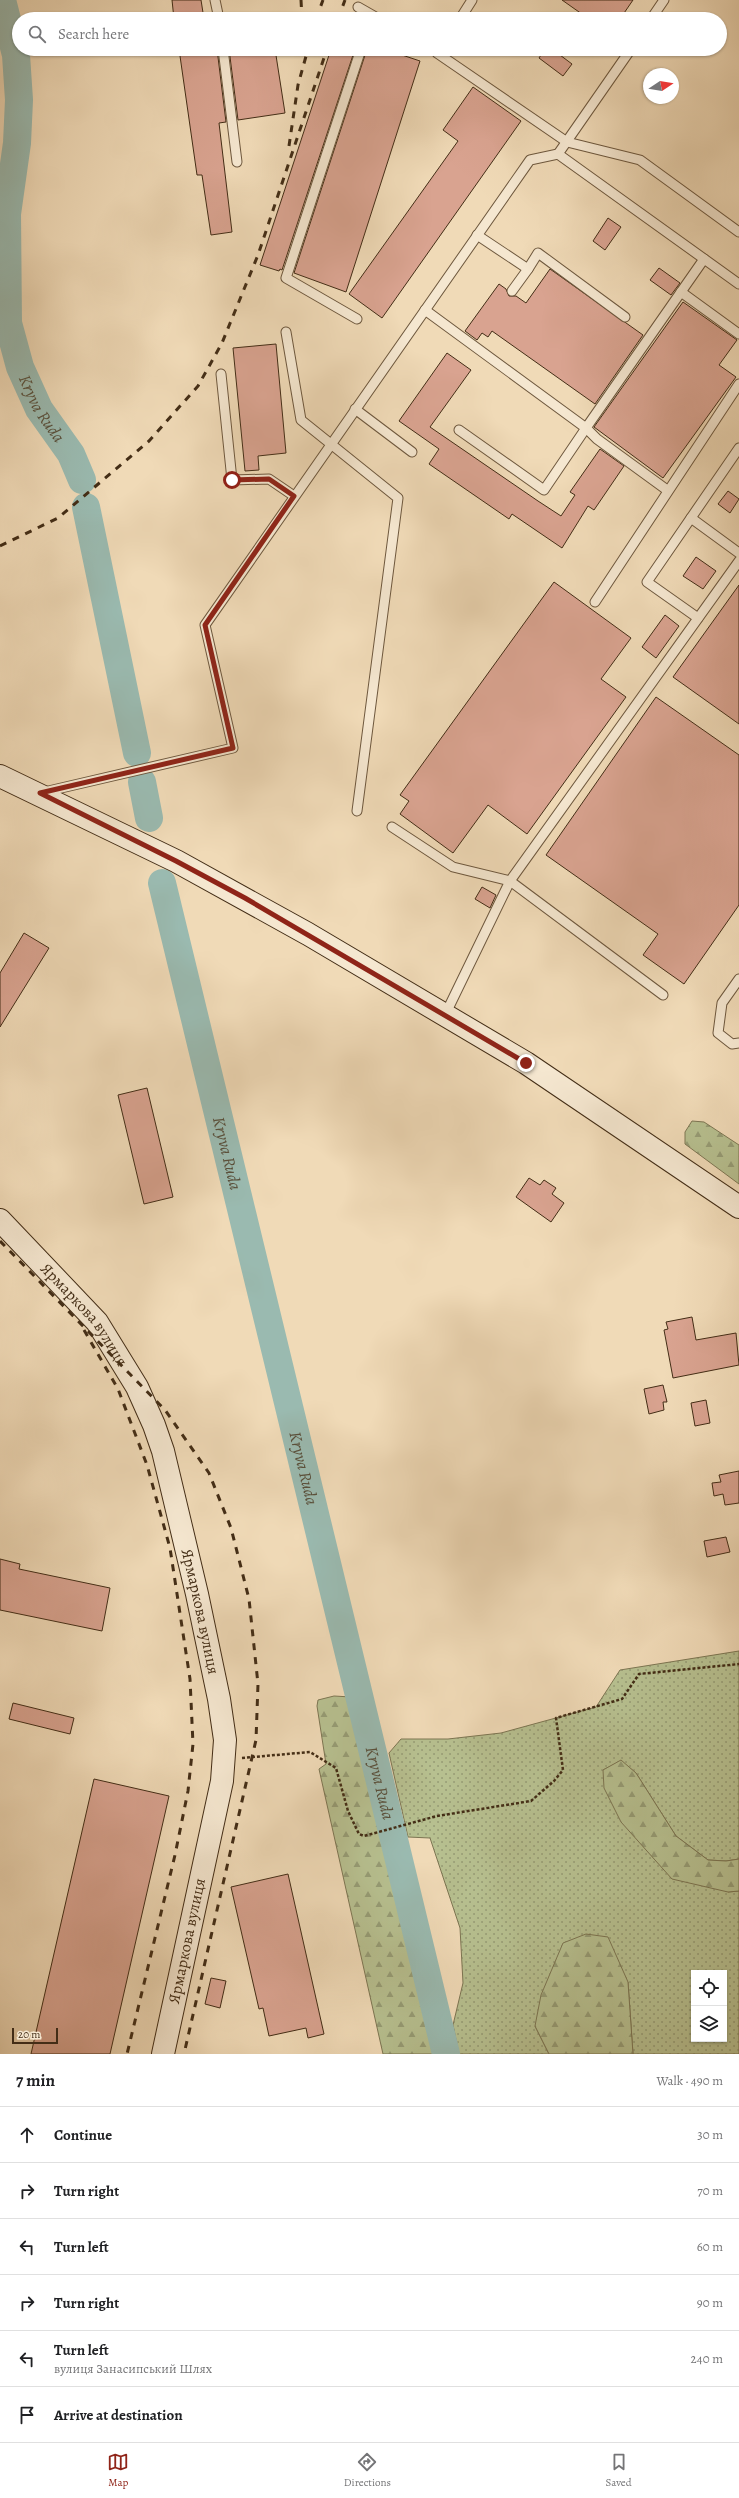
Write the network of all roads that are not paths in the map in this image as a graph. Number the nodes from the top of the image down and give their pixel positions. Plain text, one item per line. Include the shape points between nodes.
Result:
1 (215, 0) edge
2 (472, 0) edge
3 (664, 0) edge
4 (358, 7) dead end
5 (218, 12) edge
6 (365, 12) edge
7 (464, 12) edge
8 (656, 12) edge
9 (224, 56) edge
10 (359, 56) edge
11 (445, 56) edge
12 (626, 56) edge
13 (567, 142) junction
14 (558, 154) junction
15 (238, 162) dead end
16 (739, 232) edge
17 (477, 235) junction
18 (704, 259) junction
19 (528, 269) junction
20 (739, 284) edge
21 (512, 291) dead end
22 (681, 292) junction
23 (425, 310) junction
24 (625, 317) dead end
25 (357, 319) dead end
26 (286, 332) dead end
27 (739, 334) edge
28 (221, 374) dead end
29 (739, 384) edge
30 (355, 409) junction
31 (586, 428) junction
32 (459, 430) dead end
33 (330, 444) junction
34 (739, 448) edge
35 (412, 452) dead end
36 (667, 490) junction
37 (294, 496) junction
38 (691, 518) junction
39 (739, 553) edge
40 (739, 561) edge
41 (595, 602) dead end
42 (698, 618) junction
43 (0, 776) edge
44 (40, 793) junction
45 (357, 812) dead end
46 (392, 827) dead end
47 (510, 881) junction
48 (739, 979) edge
49 (664, 995) dead end
50 (445, 1015) junction
51 (739, 1043) edge
52 (739, 1207) edge
53 (0, 1220) edge
54 (163, 2054) edge

1 - 5 lane
2 - 7 lane
3 - 8 lane
4 - 6 lane
9 - 15 lane
10 - 25 lane via 286,278
11 - 13 lane
12 - 13 lane
13 - 14 lane
13 - 16 lane via 640,160
14 - 17 lane via 530,160
14 - 18 lane
17 - 19 lane
17 - 23 lane
18 - 20 lane
18 - 22 lane
19 - 21 lane
19 - 24 lane via 538,253
22 - 27 lane
22 - 31 lane
23 - 30 lane
23 - 31 lane
26 - 33 lane via 300,420
28 - 37 lane via 232,480 269,479
29 - 36 lane
30 - 33 lane
30 - 35 lane
31 - 32 lane via 544,490
31 - 36 lane via 596,439
33 - 37 lane
33 - 45 lane via 398,498
34 - 38 lane
36 - 41 lane
37 - 44 lane via 205,625 233,748
38 - 39 lane
38 - 42 lane via 647,582
40 - 42 lane
42 - 47 lane
43 - 44 street
44 - 50 street via 245,898
46 - 47 lane via 453,866
47 - 49 lane
47 - 50 lane
48 - 51 lane via 722,1003 718,1033 732,1044
50 - 52 street via 526,1063
53 - 54 street, Ярмаркова вулиця via 97,1322 135,1382 165,1458 219,1700 224,1740 222,1781

